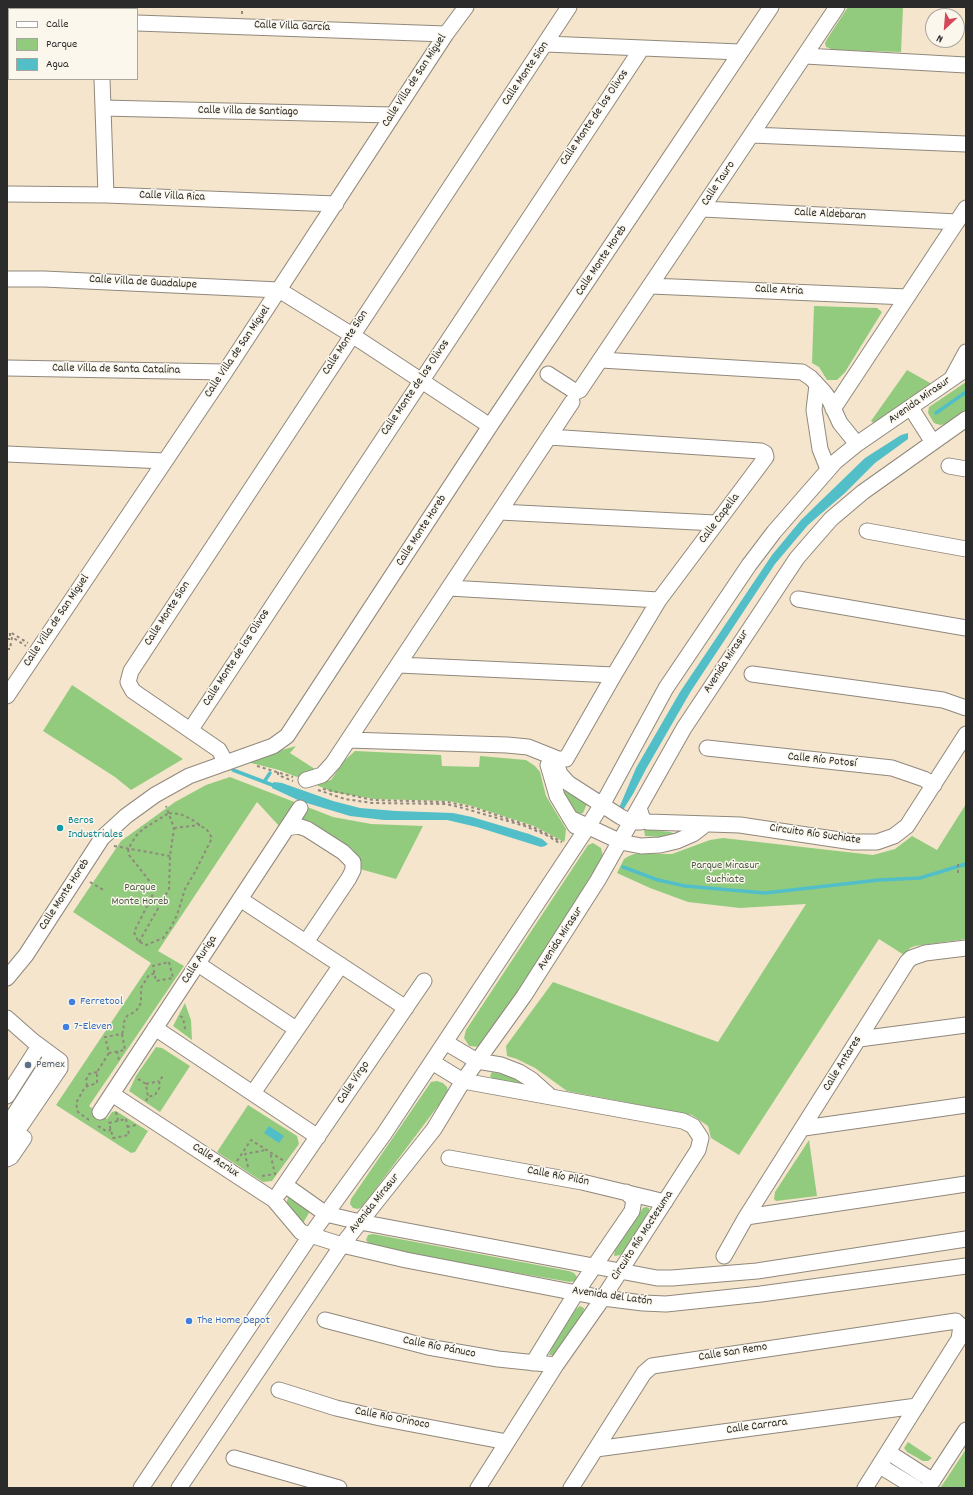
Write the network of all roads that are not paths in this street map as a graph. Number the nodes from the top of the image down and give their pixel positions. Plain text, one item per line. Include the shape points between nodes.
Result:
1 (466, 7) edge
2 (569, 7) edge
3 (771, 7) edge
4 (837, 7) edge
5 (138, 23) edge
6 (446, 34) junction
7 (546, 44) junction
8 (642, 48) junction
9 (740, 52) junction
10 (805, 56) junction
11 (966, 65) edge
12 (102, 80) edge
13 (103, 108) junction
14 (392, 115) junction
15 (752, 135) junction
16 (966, 144) edge
17 (7, 194) edge
18 (106, 195) junction
19 (336, 204) junction
20 (703, 208) junction
21 (966, 208) edge
22 (957, 222) junction
23 (7, 279) edge
24 (651, 286) junction
25 (279, 290) junction
26 (907, 297) junction
27 (352, 335) junction
28 (966, 352) edge
29 (601, 360) junction
30 (7, 368) edge
31 (966, 369) edge
32 (225, 372) junction
33 (548, 374) dead end
34 (421, 380) junction
35 (950, 380) junction
36 (817, 385) junction
37 (572, 402) dead end
38 (911, 408) junction
39 (834, 409) junction
40 (966, 419) edge
41 (490, 426) junction
42 (549, 437) junction
43 (932, 441) junction
44 (857, 444) junction
45 (7, 454) edge
46 (165, 461) junction
47 (831, 465) junction
48 (949, 466) dead end
49 (966, 469) edge
50 (500, 512) junction
51 (715, 523) junction
52 (867, 531) dead end
53 (966, 549) edge
54 (449, 588) junction
55 (798, 598) dead end
56 (659, 600) junction
57 (966, 628) edge
58 (399, 665) junction
59 (752, 674) dead end
60 (614, 675) junction
61 (7, 696) edge
62 (966, 708) edge
63 (191, 729) junction
64 (966, 734) edge
65 (348, 740) junction
66 (707, 748) dead end
67 (538, 750) junction
68 (554, 758) junction
69 (226, 762) junction
70 (306, 783) road end
71 (934, 785) junction
72 (610, 791) junction
73 (581, 792) junction
74 (602, 806) junction
75 (300, 808) dead end
76 (639, 808) junction
77 (570, 818) junction
78 (631, 822) junction
79 (648, 822) junction
80 (706, 824) junction
81 (287, 828) junction
82 (587, 828) junction
83 (621, 842) junction
84 (569, 844) junction
85 (240, 899) junction
86 (306, 942) junction
87 (966, 948) edge
88 (198, 964) junction
89 (341, 965) junction
90 (7, 978) edge
91 (424, 981) dead end
92 (406, 1008) junction
93 (7, 1018) edge
94 (966, 1025) edge
95 (155, 1028) junction
96 (296, 1029) junction
97 (859, 1039) junction
98 (445, 1042) junction
99 (46, 1051) junction
100 (432, 1062) junction
101 (477, 1062) junction
102 (463, 1081) junction
103 (7, 1082) edge
104 (44, 1091) junction
105 (253, 1093) junction
106 (112, 1094) junction
107 (7, 1096) edge
108 (550, 1096) junction
109 (966, 1105) edge
110 (7, 1110) edge
111 (100, 1112) dead end
112 (7, 1126) edge
113 (804, 1128) junction
114 (318, 1137) junction
115 (7, 1146) edge
116 (449, 1158) dead end
117 (7, 1159) edge
118 (966, 1184) edge
119 (285, 1185) junction
120 (626, 1192) junction
121 (274, 1200) junction
122 (665, 1202) junction
123 (326, 1214) junction
124 (746, 1217) junction
125 (360, 1222) junction
126 (310, 1236) junction
127 (966, 1239) edge
128 (342, 1245) junction
129 (724, 1256) dead end
130 (966, 1266) edge
131 (593, 1267) junction
132 (758, 1271) junction
133 (620, 1272) junction
134 (576, 1293) junction
135 (762, 1294) junction
136 (603, 1298) junction
137 (325, 1320) dead end
138 (533, 1363) junction
139 (556, 1365) junction
140 (279, 1390) dead end
141 (917, 1406) junction
142 (966, 1430) edge
143 (507, 1442) junction
144 (596, 1449) junction
145 (888, 1452) junction
146 (234, 1458) dead end
147 (880, 1466) junction
148 (931, 1484) edge
149 (141, 1488) edge
150 (179, 1488) edge
151 (339, 1488) edge
152 (478, 1488) edge
153 (572, 1488) edge
154 (865, 1488) edge
155 (916, 1488) edge

1 - 6 street, Calle Villa de San Miguel
2 - 7 street, Calle Monte Sion
3 - 9 street, Calle Monte Horeb
4 - 10 street, Calle Tauro
5 - 6 street, Calle Villa García
6 - 14 street, Calle Villa de San Miguel
7 - 8 street
7 - 27 street, Calle Monte Sion
8 - 9 street
8 - 34 street, Calle Monte de los Olivos
9 - 41 street, Calle Monte Horeb
10 - 11 street
10 - 15 street, Calle Tauro
12 - 13 street
13 - 14 street, Calle Villa de Santiago
13 - 18 street
14 - 19 street, Calle Villa de San Miguel
15 - 16 street
15 - 20 street, Calle Tauro
17 - 18 street, Calle Villa Rica
18 - 19 street, Calle Villa Rica
19 - 25 street, Calle Villa de San Miguel
20 - 22 street, Calle Aldebaran
20 - 24 street, Calle Tauro
21 - 22 street
22 - 26 street
23 - 25 street, Calle Villa de Guadalupe
24 - 26 street, Calle Atria
24 - 29 street, Calle Tauro
25 - 27 street
25 - 32 street, Calle Villa de San Miguel
26 - 39 street
27 - 34 street
27 - 63 street, Calle Monte Sion via 131,671 128,682 133,691
28 - 35 street
29 - 33 street, Calle Tauro via 578,392
29 - 36 street via 798,371 805,373
30 - 32 street, Calle Villa de Santa Catalina
31 - 35 street, Avenida Mirasur
32 - 46 street, Calle Villa de San Miguel
34 - 41 street
34 - 63 street, Calle Monte de los Olivos
35 - 38 street, Avenida Mirasur
36 - 39 street
36 - 47 street via 814,410 820,448
37 - 42 street
38 - 43 street
38 - 44 street, Avenida Mirasur
39 - 44 street via 840,423
40 - 43 street, Avenida Mirasur
41 - 69 street, Calle Monte Horeb via 287,736 273,746
42 - 50 street
42 - 51 street, Calle Capella via 754,451 765,454 765,460
43 - 76 street, Avenida Mirasur via 863,492 832,519 807,546 780,581 684,728
44 - 47 street, Avenida Mirasur
45 - 46 street
46 - 61 street, Calle Villa de San Miguel
47 - 72 street, Avenida Mirasur via 774,532 722,603 666,688
48 - 49 street
50 - 51 street
50 - 54 street
51 - 56 street, Calle Capella
52 - 53 street
54 - 56 street
54 - 58 street
55 - 57 street
56 - 60 street, Calle Capella
58 - 60 street
58 - 65 street
59 - 62 street via 943,700
60 - 68 street, Calle Capella via 569,756 564,760
63 - 69 street via 219,750
64 - 71 street, Circuito Río Suchiate
65 - 67 street via 507,744
65 - 70 street via 325,773
66 - 71 street, Calle Río Potosí via 892,768
67 - 68 street
67 - 77 street via 549,767 557,796
68 - 73 street via 562,778
69 - 90 street, Calle Monte Horeb via 189,776 158,793 126,816 102,838 26,955
71 - 80 street, Circuito Río Suchiate via 907,826 894,836 877,842 853,842 740,825
72 - 73 street via 599,795
72 - 74 street, Avenida Mirasur
73 - 74 street
74 - 78 street
74 - 82 street, Avenida Mirasur
75 - 81 street, Calle Auriga
76 - 78 street, Avenida Mirasur
76 - 79 street via 643,820
77 - 82 street
77 - 84 street via 576,830
78 - 79 street, Circuito Río Suchiate
78 - 83 street, Avenida Mirasur
79 - 80 street, Circuito Río Suchiate
80 - 83 street via 693,834 669,844 641,846
81 - 85 street, Calle Auriga
81 - 86 street via 301,826 307,829 343,852 353,862 349,878
82 - 83 street
82 - 84 street, Avenida Mirasur
83 - 101 street, Avenida Mirasur via 572,923
84 - 98 street, Avenida Mirasur
85 - 86 street
85 - 88 street, Calle Auriga
86 - 89 street
87 - 97 street, Calle Antares via 925,953 911,958
88 - 95 street, Calle Auriga
88 - 96 street
89 - 92 street
89 - 96 street
91 - 92 street, Calle Virgo
92 - 114 street, Calle Virgo
93 - 99 street
94 - 97 street
95 - 105 street
95 - 106 street, Calle Auriga
96 - 105 street
97 - 113 street, Calle Antares
98 - 100 street
98 - 101 street
99 - 103 street
99 - 104 street via 60,1068
99 - 107 street
99 - 110 street
99 - 112 street
100 - 102 street
100 - 123 street
101 - 102 street, Avenida Mirasur
101 - 108 street via 501,1065 519,1072
102 - 108 street, Circuito Río Moctezuma
102 - 125 street, Avenida Mirasur via 430,1134
104 - 115 street
104 - 117 street via 43,1109 11,1157
105 - 114 street
106 - 111 street, Calle Auriga
106 - 121 street, Calle Acriux
108 - 122 street, Circuito Río Moctezuma via 683,1121 695,1128 700,1135 700,1145
109 - 113 street
113 - 124 street, Calle Antares
114 - 119 street, Calle Virgo
116 - 120 street, Calle Río Pilón via 538,1172
118 - 124 street
119 - 121 street, Calle Virgo
119 - 123 street
120 - 122 street, Calle Río Pilón
120 - 131 street, Circuito Río Moctezuma via 634,1200 632,1211
121 - 126 street, Calle Acriux via 301,1232
122 - 133 street, Circuito Río Moctezuma
123 - 125 street, Avenida del Latón
123 - 126 street
124 - 129 street, Calle Antares
125 - 128 street, Avenida Mirasur
125 - 131 street, Avenida del Latón
126 - 128 street, Avenida del Latón
126 - 149 street
127 - 132 street, Avenida del Latón
128 - 134 street, Avenida del Latón
128 - 150 street, Avenida Mirasur
130 - 135 street, Avenida del Latón
131 - 133 street, Avenida del Latón
131 - 134 street, Circuito Río Moctezuma
132 - 133 street, Avenida del Latón via 672,1278
132 - 135 street
133 - 136 street, Circuito Río Moctezuma
134 - 136 street, Avenida del Latón
134 - 138 street, Circuito Río Moctezuma
135 - 136 street, Avenida del Latón via 666,1304
136 - 139 street, Circuito Río Moctezuma
137 - 138 street, Calle Río Pánuco via 428,1347
138 - 139 street, Calle Río Pánuco
139 - 143 street, Circuito Río Moctezuma
140 - 143 street, Calle Río Orinoco via 336,1408
141 - 144 street, Calle Carrara
141 - 144 street, Calle San Remo via 959,1339 959,1323 952,1320 652,1366 644,1374
141 - 145 street
142 - 148 street
143 - 152 street, Circuito Río Moctezuma
144 - 153 street, Calle San Remo
145 - 147 street
145 - 148 street
146 - 151 street
147 - 154 street
147 - 155 street

